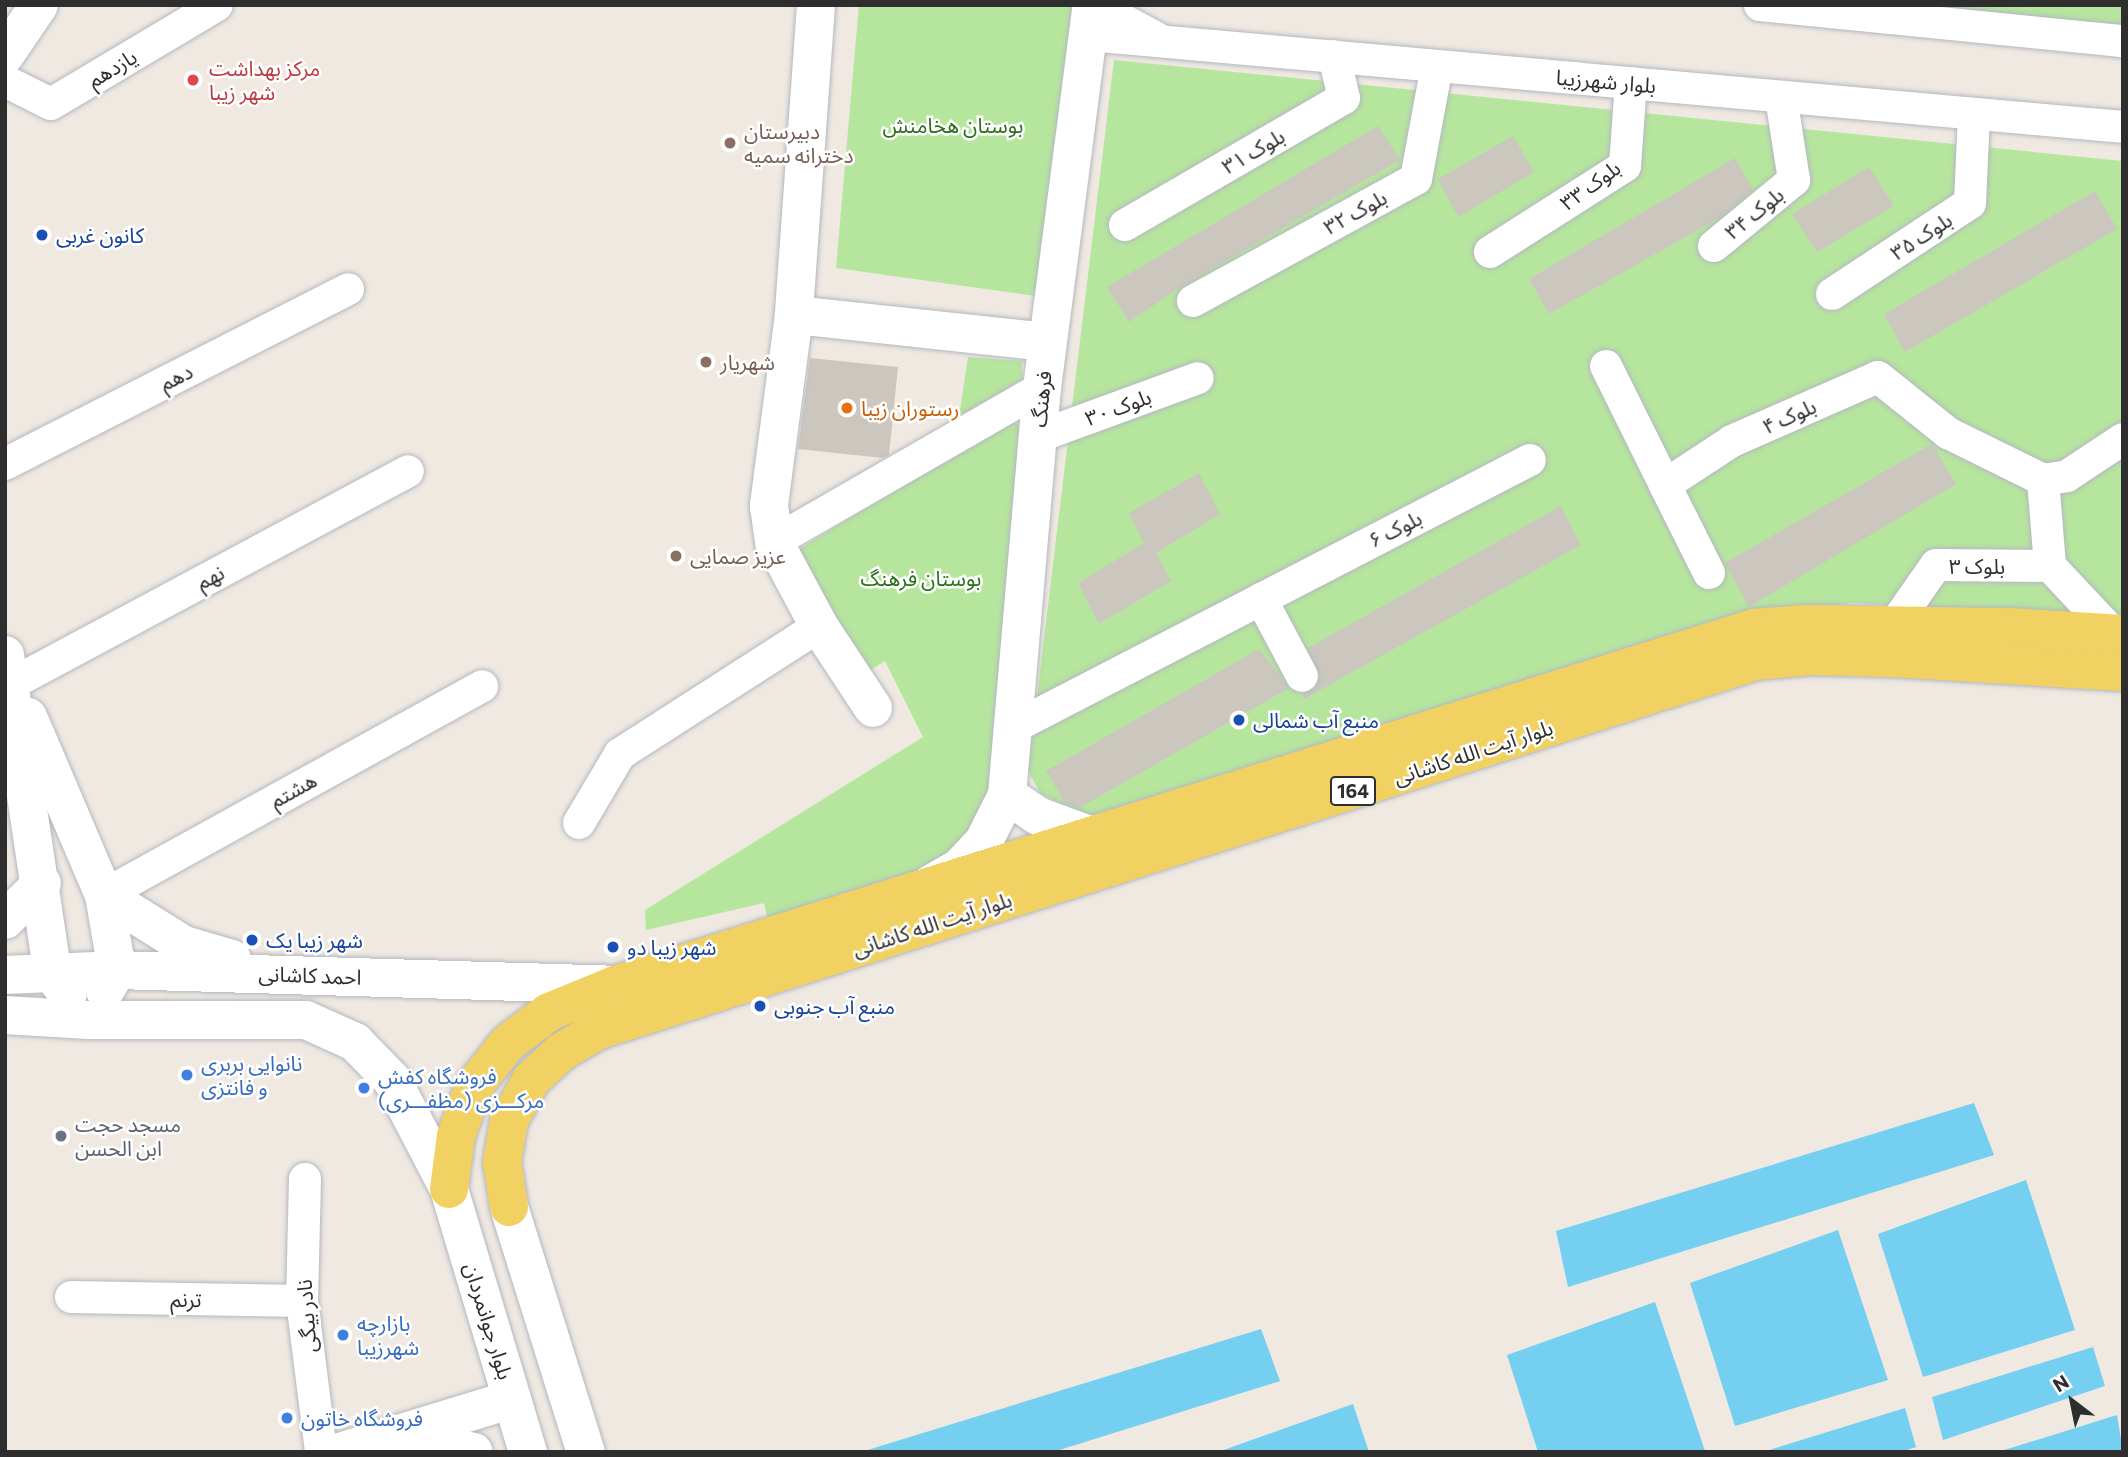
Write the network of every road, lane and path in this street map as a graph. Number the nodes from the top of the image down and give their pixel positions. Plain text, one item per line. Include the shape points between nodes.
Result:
1 (39, 5) edge
2 (217, 5) edge
3 (816, 5) edge
4 (1115, 5) edge
5 (1760, 5) edge
6 (1967, 15) edge
7 (1091, 20) edge
8 (1165, 41) junction
9 (2123, 41) edge
10 (5, 55) edge
11 (1334, 57) junction
12 (1437, 66) junction
13 (5, 81) edge
14 (1630, 83) junction
15 (1781, 97) junction
16 (1974, 114) junction
17 (2123, 127) edge
18 (1125, 225) dead end
19 (1714, 246) dead end
20 (1490, 252) dead end
21 (348, 289) dead end
22 (1832, 294) dead end
23 (1193, 301) dead end
24 (794, 315) junction
25 (1047, 342) junction
26 (1606, 366) dead end
27 (1198, 378) dead end
28 (1042, 388) junction
29 (1037, 437) junction
30 (2123, 439) edge
31 (1530, 460) dead end
32 (5, 464) edge
33 (408, 471) dead end
34 (2043, 480) junction
35 (1665, 485) junction
36 (774, 542) junction
37 (2050, 566) junction
38 (1709, 573) dead end
39 (1261, 599) junction
40 (1894, 625) junction
41 (820, 626) junction
42 (2118, 634) edge
43 (9, 669) edge
44 (2123, 672) edge
45 (1302, 676) dead end
46 (482, 686) dead end
47 (873, 708) dead end
48 (1012, 728) junction
49 (16, 788) edge
50 (1007, 795) junction
51 (579, 823) dead end
52 (1092, 836) junction
53 (42, 883) junction
54 (915, 894) junction
55 (104, 895) junction
56 (5, 920) edge
57 (117, 970) junction
58 (281, 974) junction
59 (5, 975) edge
60 (53, 975) junction
61 (615, 985) junction
62 (5, 1015) edge
63 (88, 1020) junction
64 (305, 1179) dead end
65 (449, 1189) junction
66 (509, 1207) joint
67 (71, 1297) dead end
68 (302, 1301) junction
69 (512, 1399) junction
70 (393, 1436) junction
71 (321, 1452) edge
72 (340, 1452) edge
73 (474, 1452) edge
74 (528, 1452) edge
75 (586, 1452) edge

1 - 10 street
2 - 13 street, یازدهم via 51,104
3 - 24 street
4 - 8 street via 1121,19
5 - 6 street
6 - 9 street
7 - 8 street, بلوار شهرزیبا
7 - 25 street, فرهنگ
8 - 11 street, بلوار شهرزیبا
11 - 12 street, بلوار شهرزیبا
11 - 18 street, بلوک ۳۱ via 1344,98
12 - 14 street, بلوار شهرزیبا
12 - 23 street, بلوک ۳۲ via 1416,179
14 - 15 street, بلوار شهرزیبا
14 - 20 street, بلوک ۳۳ via 1625,166
15 - 16 street, بلوار شهرزیبا
15 - 19 street, بلوک ۳۴ via 1794,180
16 - 17 street, بلوار شهرزیبا
16 - 22 street, بلوک ۳۵ via 1970,203
21 - 32 street, دهم
24 - 25 street
24 - 36 street via 769,506
25 - 28 street, فرهنگ
26 - 35 street
27 - 29 street, بلوک ۳۰
28 - 29 street, فرهنگ
28 - 36 street
29 - 48 street, فرهنگ
30 - 34 street via 2067,475
31 - 39 street, بلوک ۶
33 - 43 street, نهم
34 - 35 street, بلوک ۴ via 1948,433 1878,377 1732,441
34 - 37 street
35 - 38 street
36 - 41 street
37 - 40 street, بلوک ۳ via 1936,565
37 - 42 street
39 - 45 street
39 - 48 street, بلوک ۶
40 - 42 main road, بلوار آیت الله کاشانی / 164
40 - 52 main road, بلوار آیت الله کاشانی / 164 via 1754,628
41 - 47 street
41 - 51 street via 620,754
43 - 49 street
43 - 55 street
44 - 66 main road, بلوار آیت الله کاشانی / 164 via 1893,658 1811,656 1756,662 598,1030 561,1052 531,1080 509,1121 502,1162
46 - 55 street, هشتم
48 - 50 street, فرهنگ
49 - 53 street
50 - 52 street via 1038,816
50 - 54 street via 976,849 960,867
52 - 54 main road, بلوار آیت الله کاشانی / 164
53 - 56 street
53 - 60 street
54 - 61 main road, بلوار آیت الله کاشانی / 164
55 - 57 street
55 - 58 street via 184,945
57 - 58 street, احمد کاشانی / 164
57 - 60 street, احمد کاشانی / 164
57 - 63 street
58 - 61 street, احمد کاشانی / 164
59 - 60 street, احمد کاشانی / 164
60 - 63 street
61 - 65 main road, بلوار آیت الله کاشانی via 549,1012 508,1043 474,1086 456,1136
62 - 63 street
63 - 65 street via 306,1020 355,1042 392,1080
64 - 68 street, نادر بیگی
65 - 69 street, بلوار جوانمردان
66 - 75 street
67 - 68 street, ترنم
68 - 71 street, نادر بیگی
69 - 70 street
69 - 74 street, بلوار جوانمردان
70 - 72 street
70 - 73 street

